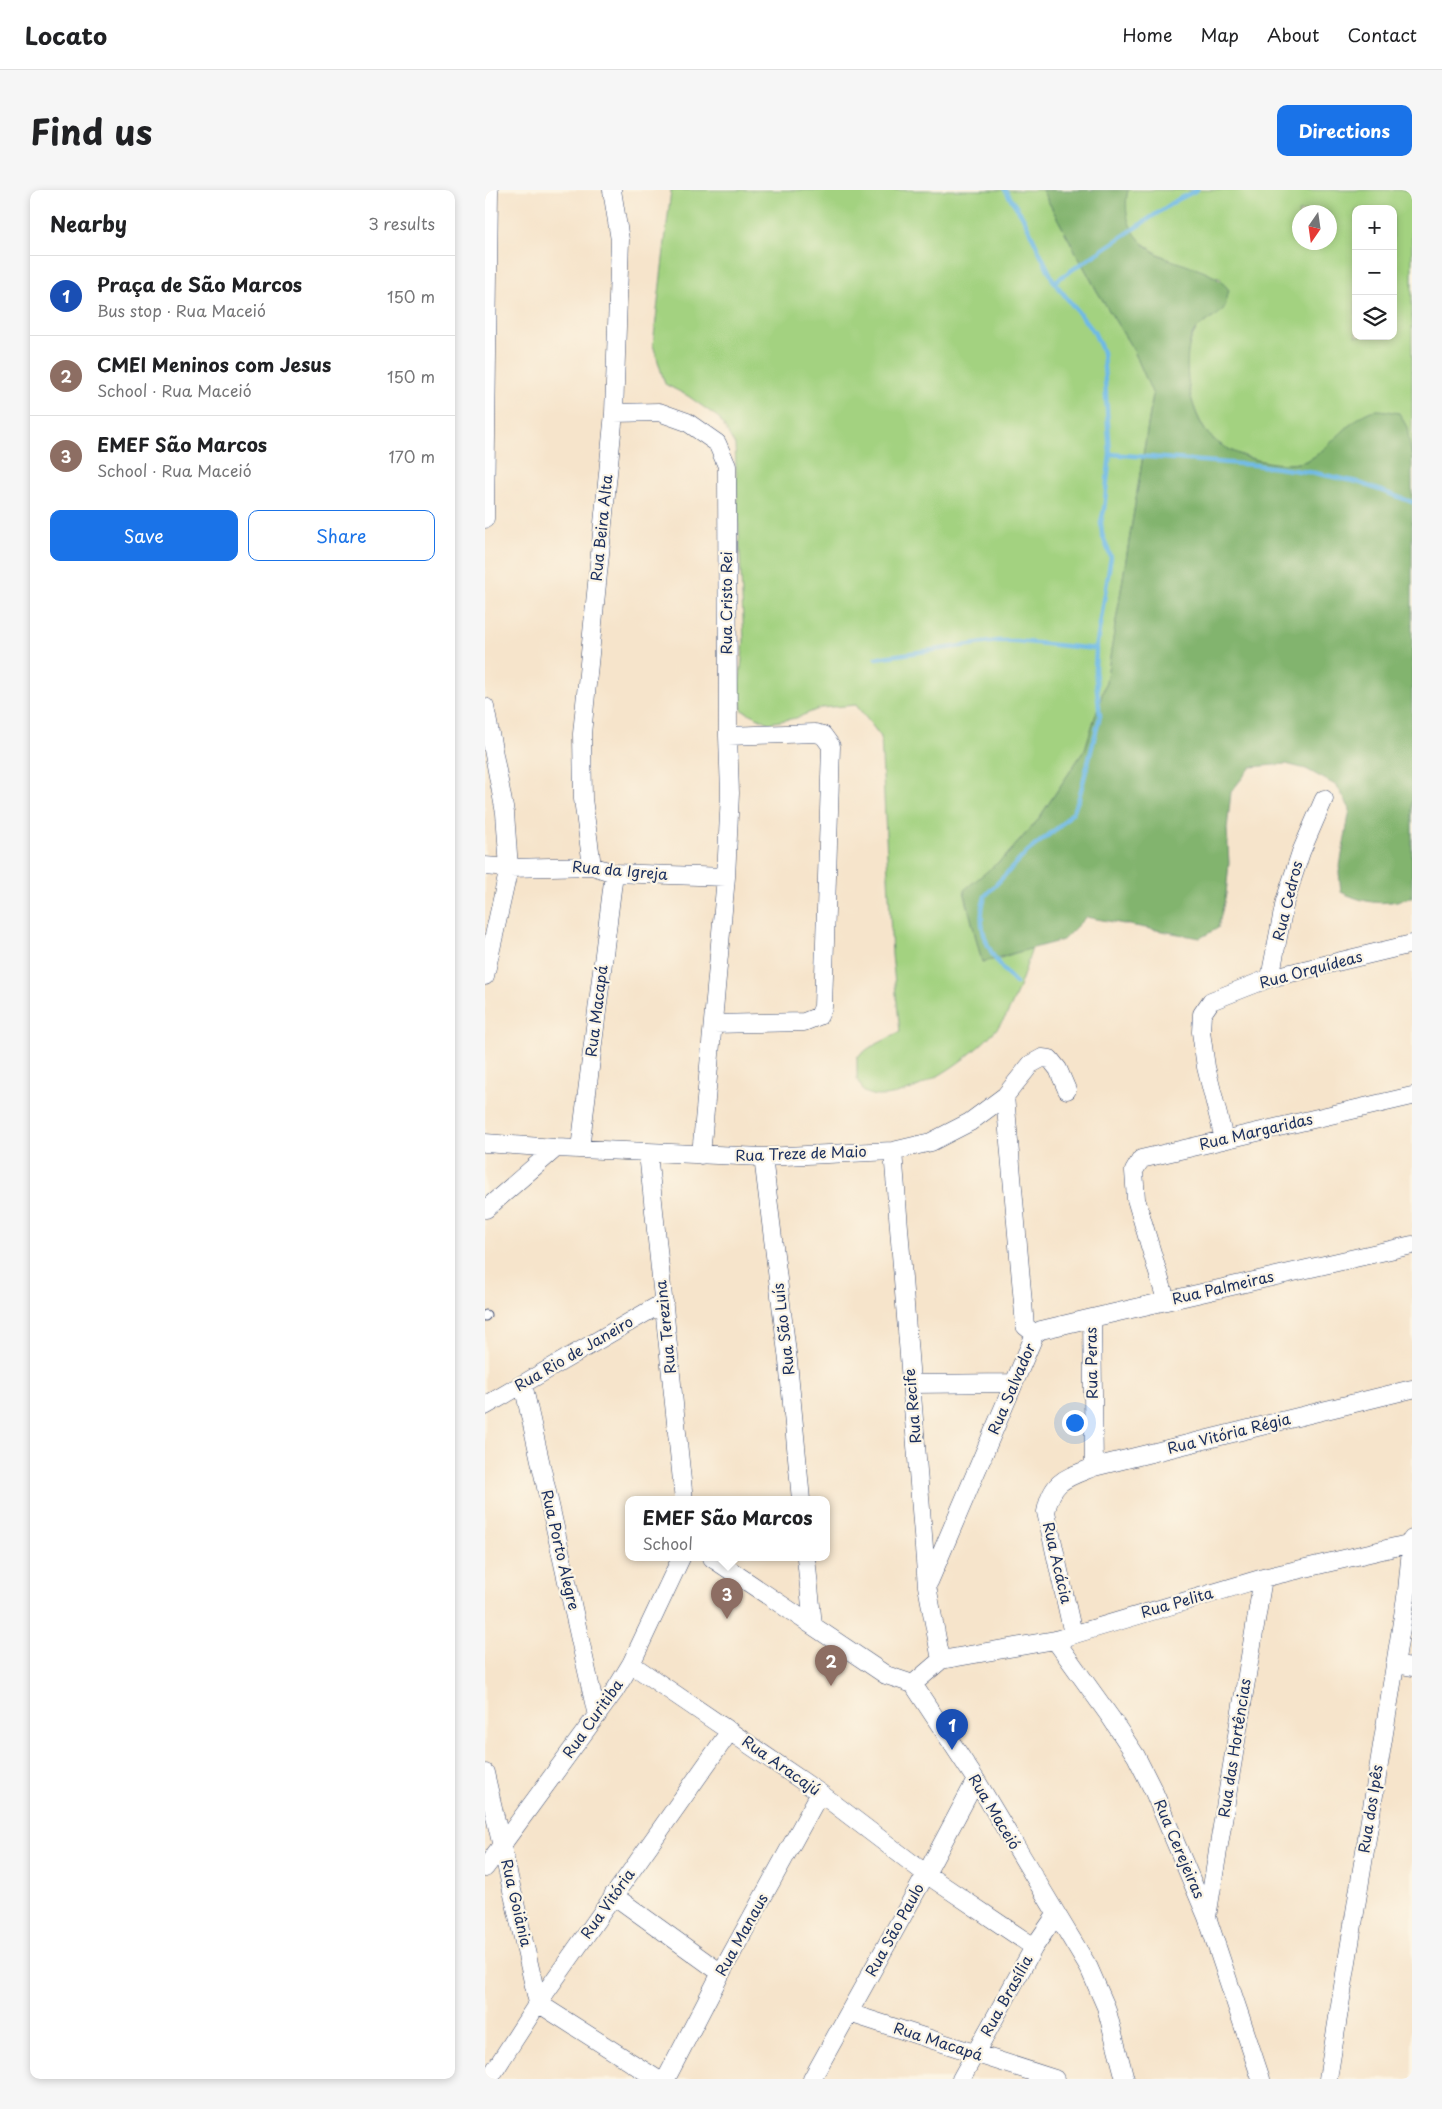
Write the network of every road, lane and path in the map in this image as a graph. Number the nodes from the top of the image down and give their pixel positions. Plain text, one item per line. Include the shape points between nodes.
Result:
1 (489, 190) edge
2 (612, 190) edge
3 (614, 413) junction
4 (485, 519) edge
5 (485, 707) edge
6 (727, 736) junction
7 (1324, 799) dead end
8 (485, 866) edge
9 (592, 866) junction
10 (509, 868) junction
11 (614, 873) junction
12 (726, 877) junction
13 (1412, 944) edge
14 (485, 976) edge
15 (1270, 978) junction
16 (713, 1024) junction
17 (1067, 1090) dead end
18 (1005, 1096) junction
19 (1412, 1096) edge
20 (1224, 1139) junction
21 (485, 1143) edge
22 (556, 1148) junction
23 (579, 1149) junction
24 (893, 1151) junction
25 (648, 1153) junction
26 (701, 1155) junction
27 (763, 1157) junction
28 (486, 1209) edge
29 (1412, 1245) edge
30 (1166, 1300) junction
31 (664, 1302) junction
32 (1092, 1318) junction
33 (1035, 1334) junction
34 (1014, 1383) junction
35 (523, 1384) junction
36 (911, 1384) junction
37 (1412, 1389) edge
38 (485, 1406) edge
39 (1094, 1467) junction
40 (1052, 1492) joint
41 (684, 1496) edge
42 (801, 1496) edge
43 (1412, 1542) edge
44 (680, 1561) edge
45 (717, 1561) edge
46 (806, 1561) edge
47 (1263, 1578) junction
48 (927, 1586) junction
49 (813, 1625) junction
50 (1073, 1634) junction
51 (1055, 1640) junction
52 (941, 1660) junction
53 (631, 1664) junction
54 (1403, 1665) edge
55 (913, 1684) junction
56 (597, 1716) junction
57 (730, 1731) junction
58 (485, 1773) edge
59 (975, 1780) junction
60 (820, 1793) junction
61 (502, 1844) junction
62 (485, 1868) edge
63 (927, 1874) junction
64 (613, 1895) junction
65 (1056, 1915) junction
66 (1207, 1917) junction
67 (1034, 1948) junction
68 (721, 1973) junction
69 (538, 2003) junction
70 (849, 2013) junction
71 (975, 2054) junction
72 (489, 2079) edge
73 (657, 2079) edge
74 (666, 2079) edge
75 (812, 2079) edge
76 (961, 2079) edge
77 (1055, 2079) edge
78 (1125, 2079) edge
79 (1261, 2079) edge
80 (1328, 2079) edge

1 - 4 street
2 - 3 street, Rua Beira Alta via 620,240
3 - 6 street, Rua Cristo Rei via 659,412 687,422 717,443 727,466
3 - 9 street, Rua Beira Alta via 582,734 583,799
5 - 10 street via 505,812
6 - 12 street, Rua Cristo Rei via 730,793
6 - 16 street via 815,733 823,735 831,746 823,1007 819,1016 804,1022
7 - 15 street, Rua Cedros via 1301,852 1285,901
8 - 10 street, Rua da Igreja
9 - 10 street, Rua da Igreja
9 - 11 street, Rua da Igreja
10 - 14 street
11 - 12 street, Rua da Igreja
11 - 23 street, Rua Macapá
12 - 16 street, Rua Cristo Rei
13 - 15 street, Rua Orquídeas
15 - 20 street, Rua Orquídeas via 1211,1001 1202,1014 1206,1067
16 - 26 street, Rua Cristo Rei
17 - 18 street, Rua Treze de Maio via 1058,1069 1050,1059 1042,1058 1027,1067
18 - 24 street, Rua Treze de Maio via 950,1133 931,1142
18 - 33 street, Rua Salvador via 1025,1326
19 - 20 street, Rua Margaridas
20 - 30 street, Rua Margaridas via 1141,1159 1134,1171 1136,1198
21 - 22 street, Rua Treze de Maio
22 - 23 street, Rua Treze de Maio
22 - 28 street
23 - 25 street, Rua Treze de Maio
24 - 27 street, Rua Treze de Maio
24 - 36 street, Rua Recife
25 - 26 street, Rua Treze de Maio
25 - 31 street, Rua Terezina
26 - 27 street, Rua Treze de Maio
27 - 42 street, Rua São Luís
29 - 30 street, Rua Palmeiras
30 - 32 street, Rua Palmeiras
31 - 35 street, Rua Rio de Janeiro
31 - 41 street, Rua Terezina
32 - 33 street, Rua Palmeiras
32 - 39 street, Rua Peras
33 - 34 street, Rua Salvador
34 - 36 street
34 - 48 street, Rua Salvador
35 - 38 street, Rua Rio de Janeiro
35 - 56 street, Rua Porto Alegre
36 - 48 street, Rua Recife
37 - 39 street, Rua Vitória Régia
39 - 40 street, Rua Vitória Régia via 1065,1478
40 - 50 street, Rua Acácia via 1045,1512
43 - 47 street, Rua Pelita
43 - 54 street, Rua dos Ipês
44 - 53 street, Rua Curitiba
45 - 49 street
46 - 49 street
47 - 50 street, Rua Pelita
47 - 66 street, Rua das Hortências
48 - 52 street, Rua Recife
49 - 55 street via 885,1675
50 - 51 street, Rua Pelita
51 - 52 street, Rua Pelita
51 - 66 street, Rua Cerejeiras via 1136,1756
52 - 55 street
53 - 56 street, Rua Curitiba
53 - 57 street, Rua Aracajú
54 - 80 street, Rua dos Ipês
55 - 59 street, Rua Maceió
56 - 61 street, Rua Curitiba
57 - 60 street, Rua Aracajú
57 - 64 street, Rua Vitória
58 - 61 street, Rua Goiânia
59 - 63 street, Rua São Paulo
59 - 65 street, Rua Maceió
60 - 63 street, Rua Aracajú
60 - 68 street, Rua Manaus
61 - 62 street, Rua Curitiba
61 - 69 street, Rua Goiânia
63 - 67 street, Rua Aracajú
63 - 70 street, Rua São Paulo
64 - 68 street
64 - 69 street, Rua Vitória
65 - 67 street, Rua Brasília
65 - 78 street, Rua Maceió via 1099,1988
66 - 79 street, Rua Cerejeiras
67 - 71 street, Rua Brasília
68 - 74 street, Rua Manaus
69 - 72 street, Rua Vitória
69 - 73 street
70 - 71 street, Rua Macapá
70 - 75 street, Rua São Paulo
71 - 76 street, Rua Brasília
71 - 77 street, Rua Macapá

